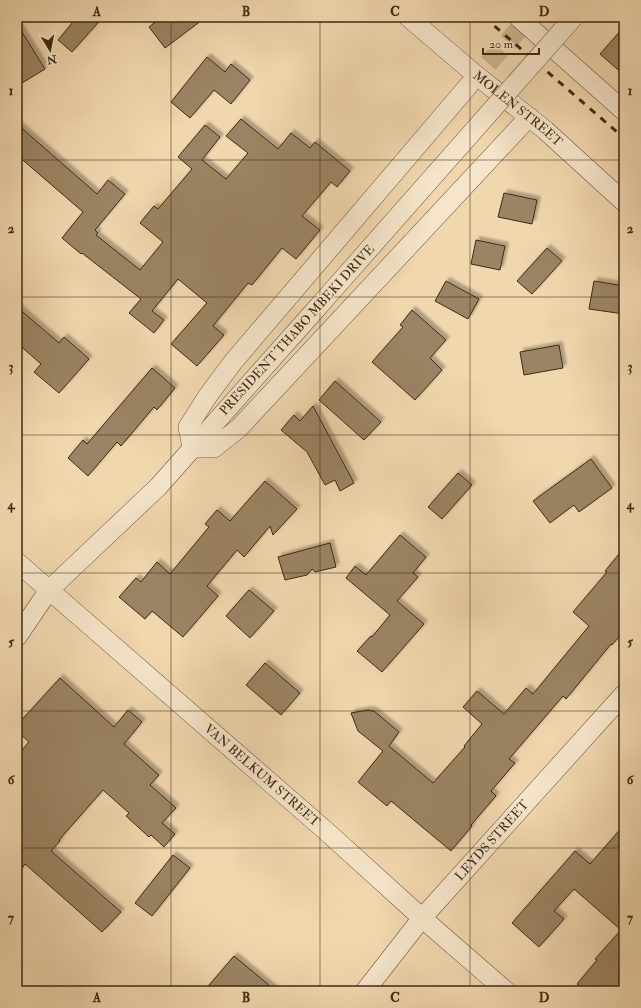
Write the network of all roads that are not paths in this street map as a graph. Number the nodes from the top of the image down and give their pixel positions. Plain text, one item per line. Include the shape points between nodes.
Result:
1 (408, 17) edge
2 (518, 17) edge
3 (574, 17) edge
4 (469, 85) tunnel mouth
5 (624, 111) edge
6 (528, 117) junction
7 (624, 202) edge
8 (192, 448) junction
9 (17, 562) edge
10 (49, 590) junction
11 (17, 637) edge
12 (624, 694) edge
13 (422, 918) junction
14 (365, 991) edge
15 (506, 991) edge

1 - 6 street, MOLEN STREET
2 - 5 street
3 - 8 street, PRESIDENT THABO MBEKI DRIVE, bridge
4 - 8 street via 233,362 188,427
6 - 7 street, MOLEN STREET
6 - 8 street via 239,428 214,448
8 - 10 street, PRESIDENT THABO MBEKI DRIVE via 158,487
9 - 10 street, VAN BELKUM STREET
10 - 11 street, PRESIDENT THABO MBEKI DRIVE
10 - 13 street, VAN BELKUM STREET
12 - 13 street, LEYDS STREET
13 - 14 street, LEYDS STREET
13 - 15 street, VAN BELKUM STREET

